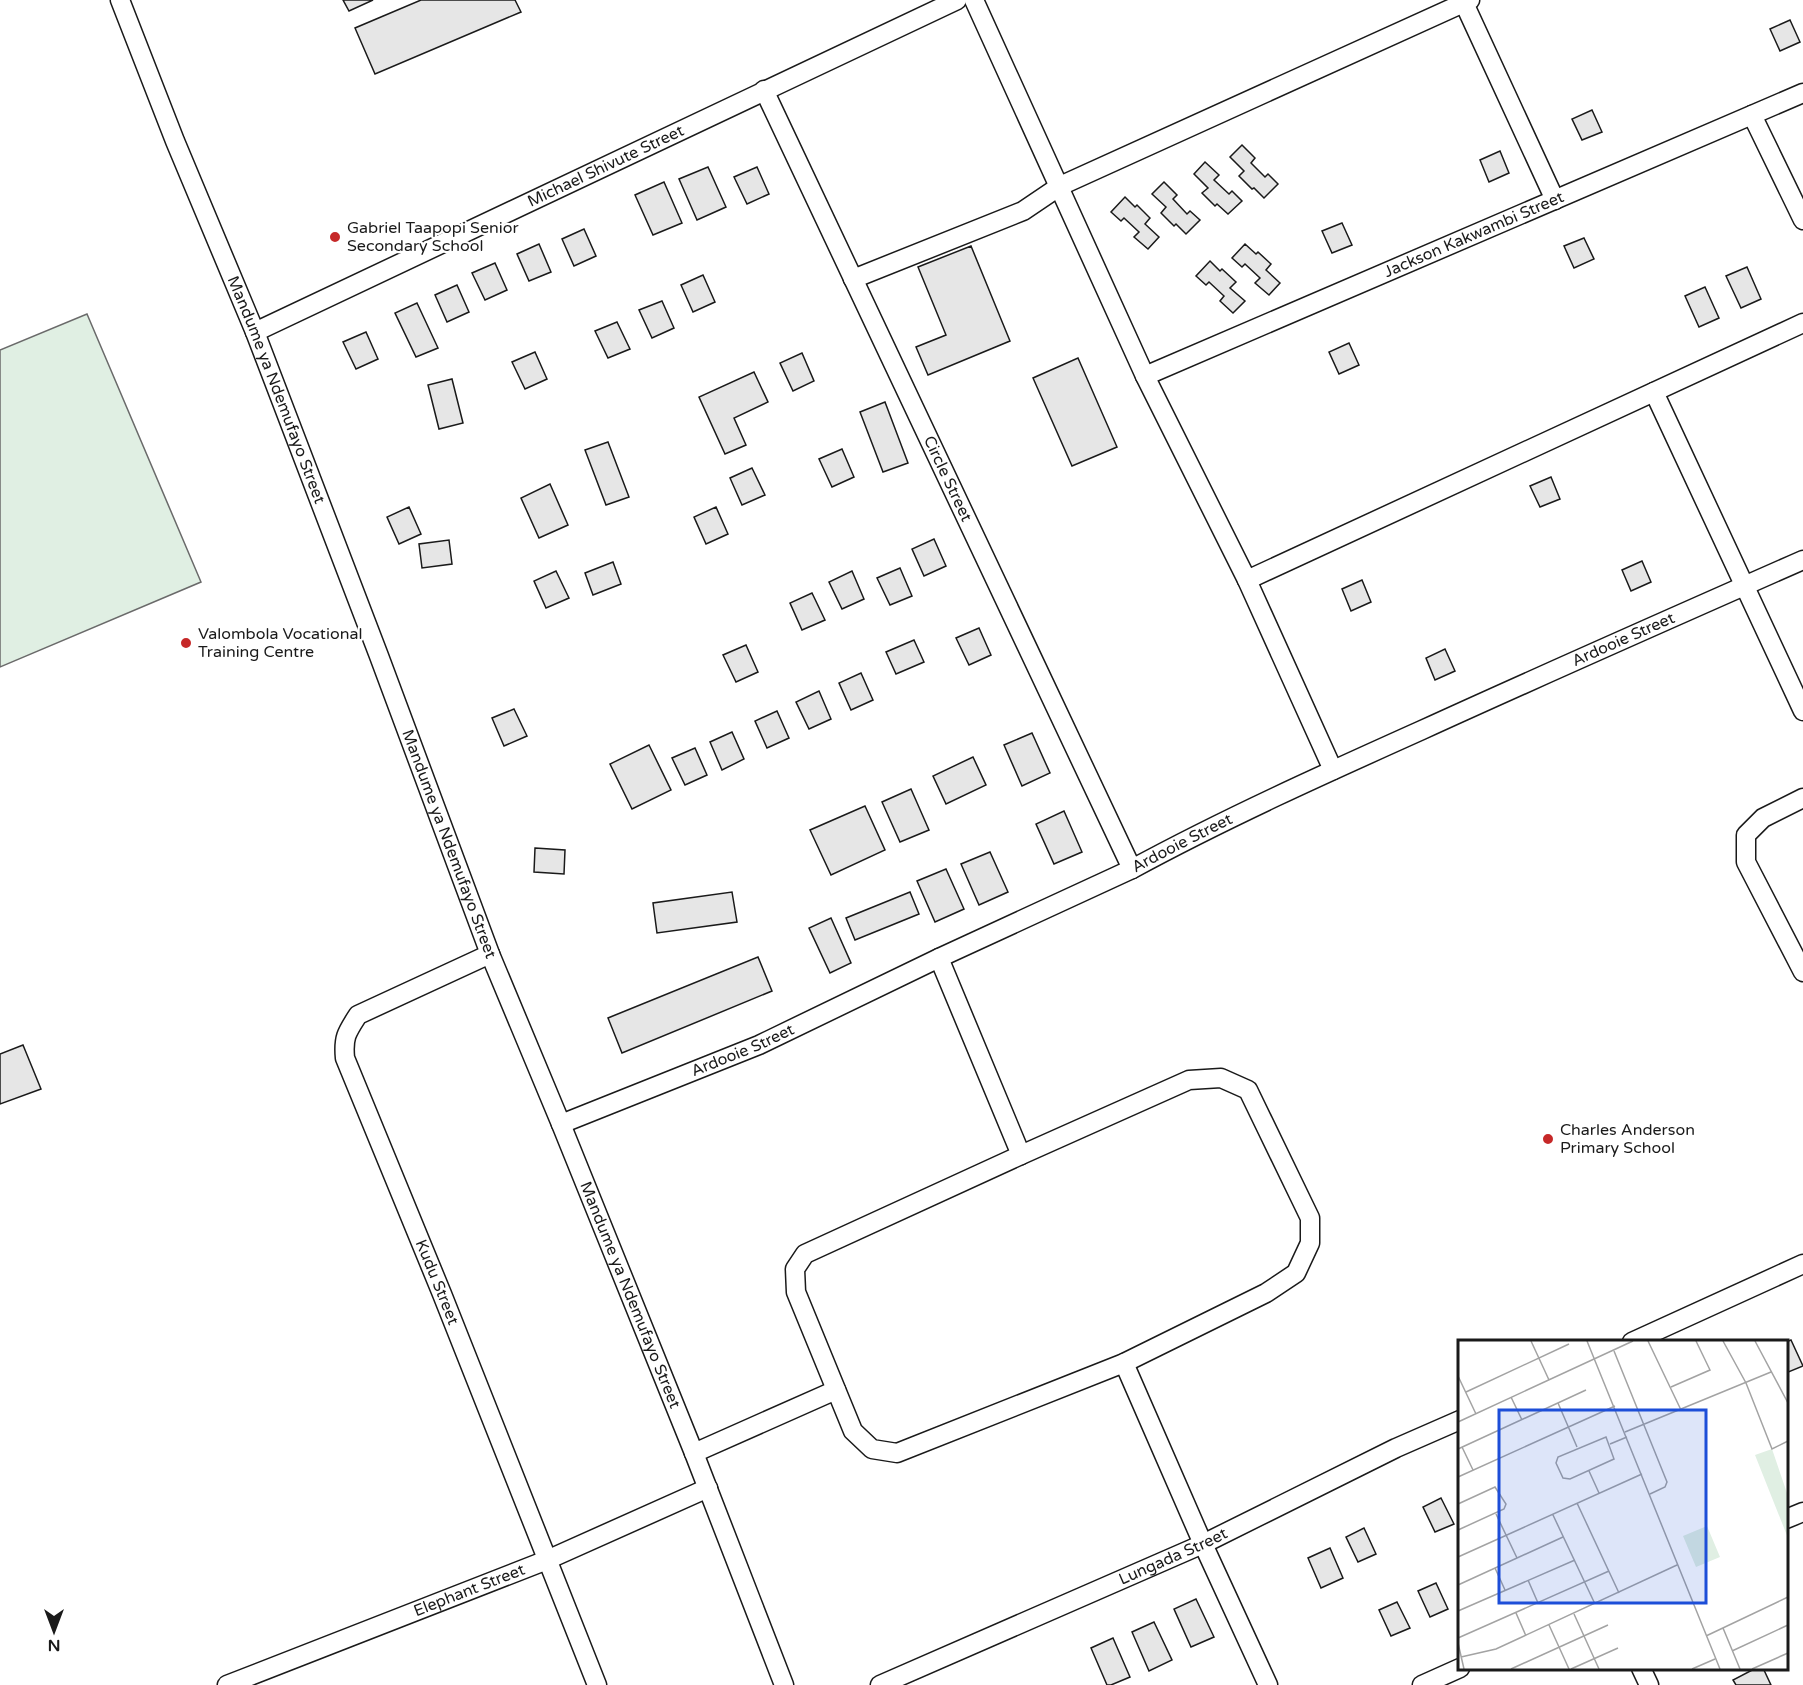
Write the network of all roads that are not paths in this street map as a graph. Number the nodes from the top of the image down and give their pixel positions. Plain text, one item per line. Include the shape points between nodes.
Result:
1 (120, 0) edge
2 (957, 0) edge
3 (974, 0) edge
4 (1467, 2) edge
5 (764, 90) junction
6 (1803, 93) edge
7 (1752, 115) junction
8 (1060, 186) junction
9 (1554, 200) junction
10 (1803, 220) edge
11 (853, 279) junction
12 (1803, 323) edge
13 (255, 332) junction
14 (1145, 376) junction
15 (1654, 393) junction
16 (1803, 560) edge
17 (1247, 580) junction
18 (1745, 585) junction
19 (1803, 711) edge
20 (1333, 770) junction
21 (1803, 798) edge
22 (1132, 869) junction
23 (490, 954) junction
24 (939, 958) junction
25 (1803, 972) edge
26 (561, 1124) junction
27 (1021, 1155) junction
28 (1803, 1264) edge
29 (1634, 1340) edge
30 (1124, 1362) junction
31 (836, 1390) junction
32 (1458, 1421) edge
33 (694, 1453) junction
34 (708, 1488) junction
35 (1803, 1512) edge
36 (1788, 1518) edge
37 (1203, 1544) junction
38 (547, 1560) junction
39 (1458, 1669) edge
40 (1642, 1670) edge
41 (227, 1685) edge
42 (597, 1685) edge
43 (784, 1685) edge
44 (880, 1685) edge
45 (1268, 1685) edge
46 (1422, 1685) edge
47 (1649, 1685) edge

1 - 13 street, Mandume ya Ndemufayo Street
2 - 5 street, Michael Shivute Street
3 - 8 street
4 - 8 street
4 - 9 street
5 - 11 street, Circle Street
5 - 13 street, Michael Shivute Street
6 - 7 street, Jackson Kakwambi Street
7 - 9 street, Jackson Kakwambi Street
7 - 10 street
8 - 11 street via 1023,211
8 - 14 street
9 - 14 street, Jackson Kakwambi Street
11 - 22 street, Circle Street
12 - 15 street
13 - 23 street, Mandume ya Ndemufayo Street
14 - 17 street
15 - 17 street
15 - 18 street
16 - 18 street, Ardooie Street
17 - 20 street
18 - 19 street
18 - 20 street, Ardooie Street
20 - 22 street, Ardooie Street
21 - 25 street via 1763,818 1746,835 1746,862
22 - 24 street, Ardooie Street
23 - 26 street, Mandume ya Ndemufayo Street
23 - 38 street, Kudu Street via 358,1015 346,1034 345,1058
24 - 26 street, Ardooie Street via 759,1045
24 - 27 street
26 - 33 street, Mandume ya Ndemufayo Street
27 - 30 street via 1189,1080 1221,1078 1248,1090 1310,1218 1310,1243 1296,1273 1266,1293
27 - 31 street via 805,1254 795,1269 796,1293
28 - 29 street
30 - 31 street via 897,1453 872,1449 854,1431
30 - 37 street
31 - 33 street
32 - 37 street, Lungada Street
33 - 34 street, Mandume ya Ndemufayo Street
34 - 38 street, Elephant Street
34 - 43 street, Mandume ya Ndemufayo Street
35 - 36 street
37 - 44 street, Lungada Street
37 - 45 street
38 - 41 street, Elephant Street
38 - 42 street, Kudu Street
39 - 46 street
40 - 47 street

